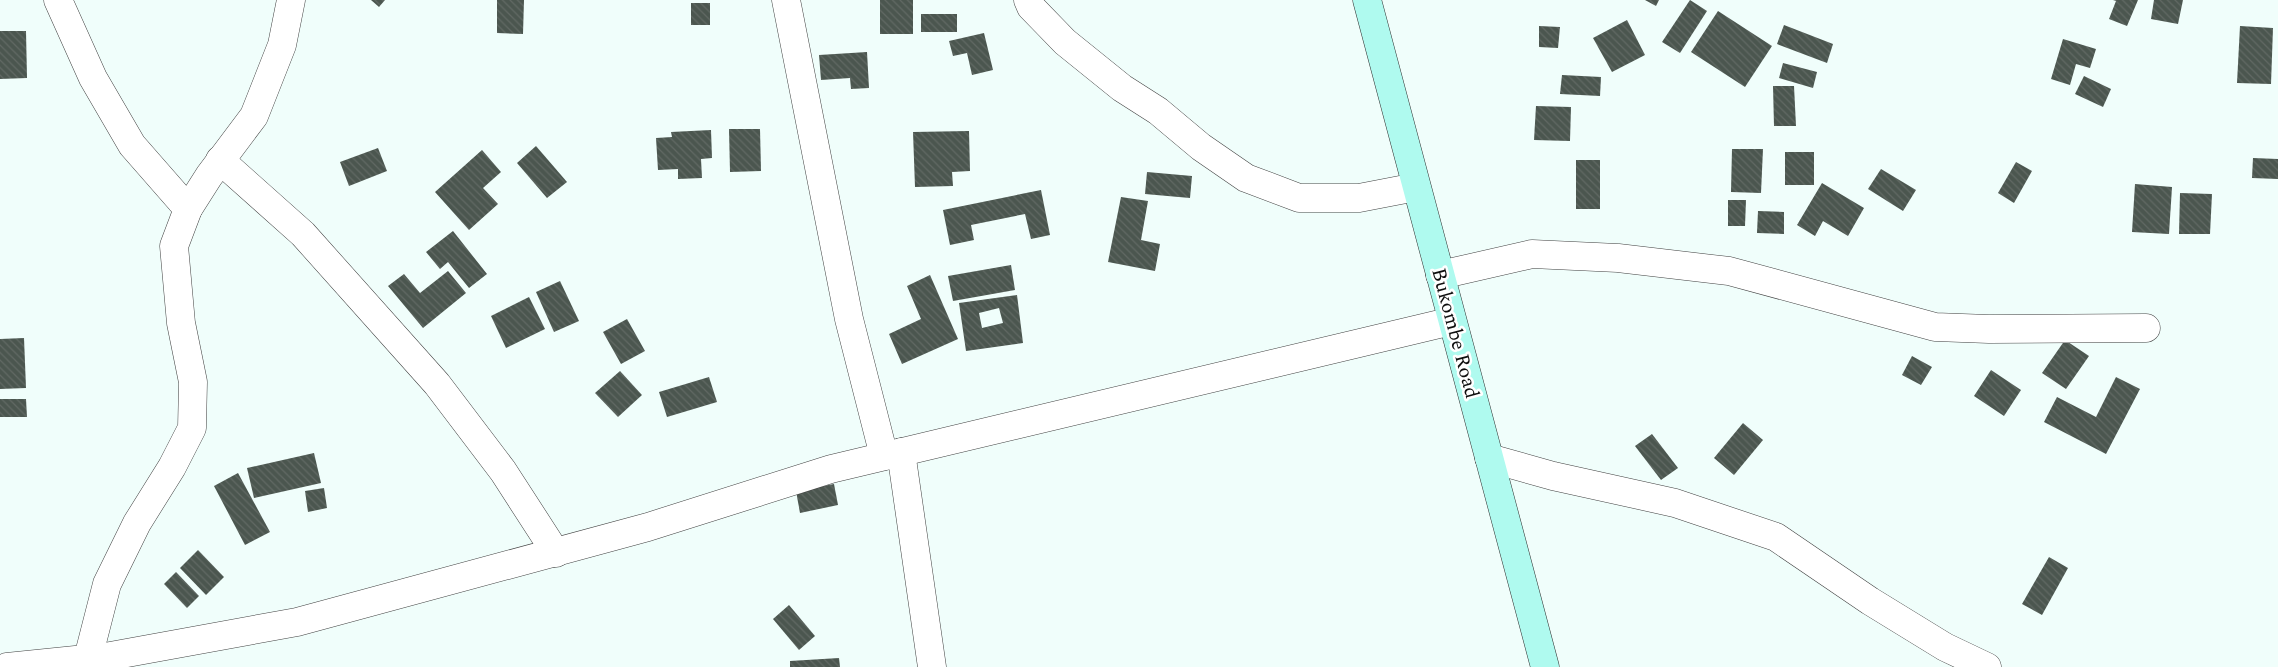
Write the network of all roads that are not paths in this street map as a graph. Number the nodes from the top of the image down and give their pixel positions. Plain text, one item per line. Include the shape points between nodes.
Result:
1 (58, 0) edge
2 (291, 0) edge
3 (786, 0) edge
4 (1028, 0) edge
5 (1366, 0) edge
6 (220, 160) junction
7 (1416, 187) junction
8 (188, 209) junction
9 (1440, 276) junction
10 (1452, 321) junction
11 (2146, 328) dead end
12 (893, 454) junction
13 (1489, 458) junction
14 (556, 552) junction
15 (88, 658) junction
16 (7, 667) edge
17 (932, 667) edge
18 (1545, 667) edge
19 (1987, 667) edge

1 - 8 street via 93,78 132,144
2 - 6 street via 282,46 254,116
3 - 12 street via 849,319
4 - 7 street via 1065,42 1122,88 1158,111 1201,147 1246,178 1299,198 1359,198
5 - 7 main road, Bukombe Road
6 - 8 street
6 - 14 street via 303,234 430,376 503,471
7 - 9 main road, Bukombe Road
8 - 15 street via 174,246 181,323 193,382 192,428 137,523 107,584
9 - 10 main road, Bukombe Road
9 - 11 street via 1532,254 1618,258 1729,270 1935,327
10 - 12 street
10 - 13 main road, Bukombe Road
12 - 14 street via 831,469 648,527
12 - 17 street
13 - 18 main road, Bukombe Road
13 - 19 street via 1675,503 1776,537 1870,602 1945,647
14 - 15 street via 297,622
15 - 16 street

